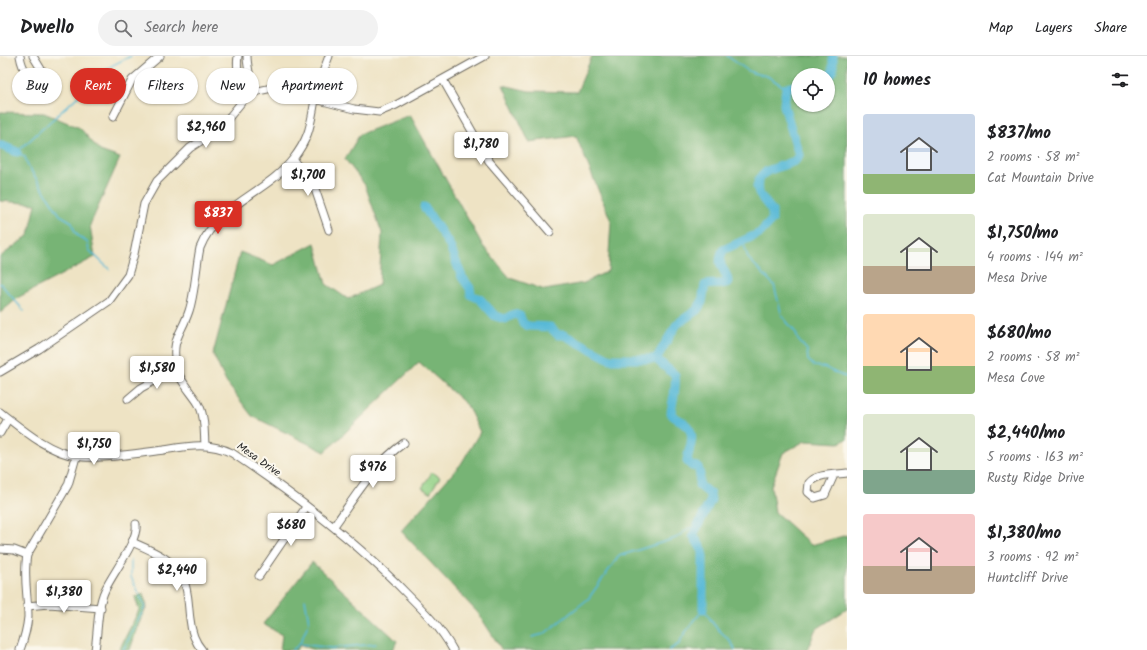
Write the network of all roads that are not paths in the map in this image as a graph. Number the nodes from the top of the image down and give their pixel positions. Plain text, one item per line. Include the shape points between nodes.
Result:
1 (20, 56) edge
2 (33, 56) edge
3 (160, 56) edge
4 (238, 56) edge
5 (247, 56) edge
6 (329, 56) edge
7 (485, 56) edge
8 (238, 68) edge
9 (247, 68) edge
10 (325, 68) edge
11 (443, 80) junction
12 (240, 104) edge
13 (314, 104) edge
14 (334, 104) edge
15 (113, 117) dead end
16 (292, 160) junction
17 (329, 230) dead end
18 (550, 232) dead end
19 (176, 369) junction
20 (0, 372) edge
21 (128, 399) dead end
22 (0, 412) edge
23 (8, 419) junction
24 (0, 433) edge
25 (404, 443) dead end
26 (205, 445) junction
27 (76, 456) junction
28 (847, 473) edge
29 (834, 475) dead end
30 (306, 507) junction
31 (136, 524) dead end
32 (334, 526) junction
33 (132, 542) junction
34 (0, 548) edge
35 (27, 555) junction
36 (259, 576) dead end
37 (27, 606) junction
38 (101, 608) junction
39 (199, 648) edge
40 (452, 649) edge
41 (20, 650) edge
42 (95, 650) edge
43 (190, 650) edge

1 - 2 street via 25,71 33,79 38,80 44,74
3 - 15 street via 132,80
4 - 8 street
5 - 9 street
6 - 10 street
7 - 11 street
11 - 14 street via 379,112
11 - 18 street via 489,161
12 - 20 street via 213,133 190,148 157,181 144,204 128,275 113,296 96,311
13 - 16 street via 308,136
16 - 17 street via 314,186
16 - 19 street via 269,182 233,205 204,238 189,311 175,344
19 - 21 street via 141,388
19 - 26 street via 198,404 204,424
22 - 23 street, Mesa Drive
23 - 24 street
23 - 27 street, Mesa Drive via 51,448
25 - 32 street via 380,463
26 - 27 street, Mesa Drive via 137,453
26 - 30 street, Mesa Drive via 223,448 232,453
27 - 35 street via 68,484
28 - 29 street
30 - 32 street, Mesa Drive
30 - 36 street
31 - 33 street via 137,529
32 - 40 street, Mesa Drive via 357,545 414,602 442,632
33 - 38 street via 104,591
33 - 39 street via 168,560 183,578 191,630
34 - 35 street
35 - 37 street via 24,567
37 - 38 street via 49,604
37 - 41 street via 26,630
38 - 42 street
39 - 43 street

